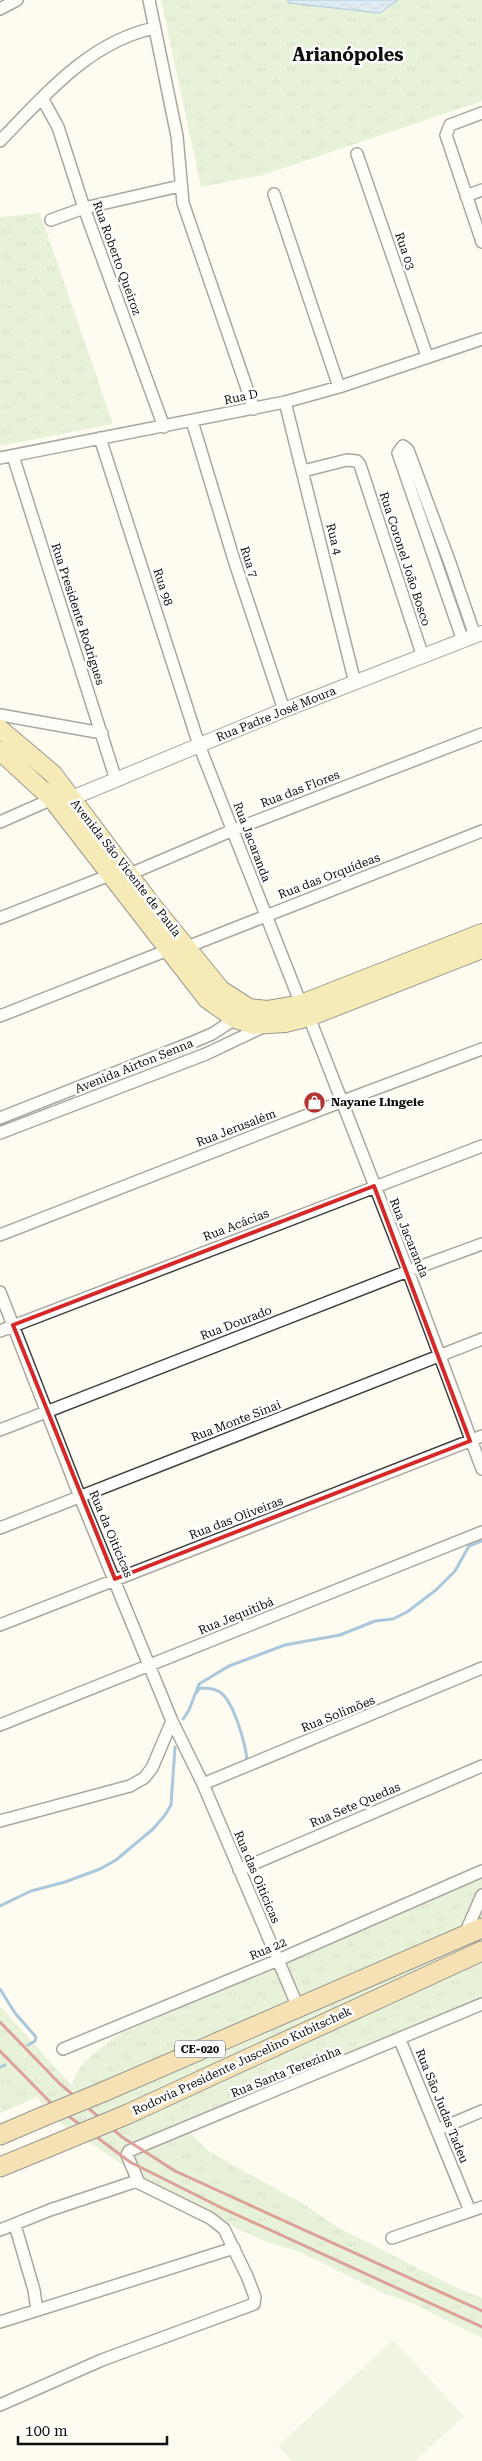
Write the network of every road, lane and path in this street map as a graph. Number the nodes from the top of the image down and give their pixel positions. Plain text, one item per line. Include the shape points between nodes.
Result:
1 (17, 0) edge
2 (149, 0) edge
3 (0, 9) edge
4 (155, 28) junction
5 (42, 98) junction
6 (482, 113) edge
7 (0, 141) edge
8 (358, 154) dead end
9 (180, 186) junction
10 (482, 190) edge
11 (274, 194) dead end
12 (466, 196) junction
13 (84, 208) junction
14 (51, 220) dead end
15 (482, 242) edge
16 (482, 339) edge
17 (427, 356) junction
18 (339, 387) junction
19 (285, 402) junction
20 (254, 409) junction
21 (192, 421) junction
22 (164, 427) junction
23 (100, 438) junction
24 (12, 456) junction
25 (0, 458) edge
26 (303, 471) junction
27 (426, 495) junction
28 (414, 499) junction
29 (450, 563) junction
30 (438, 566) junction
31 (473, 637) edge
32 (423, 657) junction
33 (355, 682) junction
34 (284, 710) junction
35 (0, 715) edge
36 (0, 729) edge
37 (102, 733) junction
38 (482, 734) edge
39 (199, 745) junction
40 (0, 751) edge
41 (116, 780) junction
42 (72, 798) junction
43 (52, 799) junction
44 (0, 822) edge
45 (232, 830) junction
46 (482, 831) edge
47 (130, 874) junction
48 (110, 875) junction
49 (146, 909) junction
50 (266, 916) junction
51 (0, 918) edge
52 (482, 933) edge
53 (187, 947) junction
54 (482, 949) edge
55 (168, 950) junction
56 (249, 1008) joint
57 (305, 1011) junction
58 (0, 1016) edge
59 (235, 1019) junction
60 (266, 1026) junction
61 (482, 1049) edge
62 (82, 1087) junction
63 (86, 1099) junction
64 (343, 1101) junction
65 (0, 1118) edge
66 (0, 1133) edge
67 (482, 1146) edge
68 (374, 1186) junction
69 (0, 1235) edge
70 (482, 1244) edge
71 (408, 1271) junction
72 (0, 1292) edge
73 (13, 1325) junction
74 (0, 1331) edge
75 (482, 1339) edge
76 (439, 1356) junction
77 (47, 1412) junction
78 (0, 1430) edge
79 (482, 1436) edge
80 (470, 1441) junction
81 (482, 1469) edge
82 (80, 1497) junction
83 (0, 1528) edge
84 (482, 1532) edge
85 (114, 1580) junction
86 (0, 1625) edge
87 (151, 1665) junction
88 (482, 1668) edge
89 (172, 1721) junction
90 (0, 1725) edge
91 (482, 1766) edge
92 (203, 1784) junction
93 (0, 1821) edge
94 (239, 1870) junction
95 (482, 1871) edge
96 (482, 1895) edge
97 (482, 1928) edge
98 (464, 1936) junction
99 (482, 1951) edge
100 (278, 1960) junction
101 (482, 1961) edge
102 (431, 1973) junction
103 (482, 2004) edge
104 (298, 2007) junction
105 (400, 2040) junction
106 (63, 2049) dead end
107 (482, 2110) edge
108 (437, 2130) junction
109 (0, 2134) edge
110 (0, 2168) edge
111 (137, 2181) junction
112 (482, 2207) edge
113 (470, 2211) junction
114 (15, 2225) junction
115 (0, 2230) edge
116 (392, 2238) dead end
117 (234, 2248) junction
118 (37, 2310) junction
119 (0, 2322) edge
120 (0, 2405) edge

1 - 3 street
2 - 4 street
4 - 5 street via 135,32 100,49
4 - 9 street via 176,136
5 - 7 street
5 - 13 street, Rua Roberto Queiroz via 58,127
6 - 12 street via 450,125 446,131
8 - 17 street, Rua 03
9 - 13 street
9 - 20 street via 183,204
10 - 12 street
11 - 18 street
12 - 15 street
13 - 14 street
13 - 22 street, Rua Roberto Queiroz
16 - 17 street, Rua D
17 - 18 street, Rua D
18 - 19 street, Rua D
19 - 20 street, Rua D
19 - 26 street, Rua 4
20 - 21 street, Rua D
21 - 22 street, Rua D
21 - 34 street, Rua 7
22 - 23 street, Rua D
23 - 24 street, Rua D
23 - 39 street, Rua 98
24 - 25 street, Rua D
24 - 37 street, Rua Presidente Rodrigues
26 - 32 street, Rua Coronel João Bosco via 357,461
26 - 33 street, Rua 4
27 - 28 street
27 - 28 street via 408,450 403,446 398,453
27 - 29 street
28 - 30 street
29 - 30 street
29 - 31 street
30 - 31 street
31 - 32 street, Rua Padre José Moura
32 - 33 street, Rua Padre José Moura
33 - 34 street, Rua Padre José Moura
34 - 39 street, Rua Padre José Moura
35 - 37 street
36 - 42 main road, Avenida São Vicente de Paula via 53,774
37 - 41 street, Rua Presidente Rodrigues
38 - 45 street, Rua das Flores
39 - 41 street, Rua Padre José Moura
39 - 45 street, Rua Jacaranda
40 - 43 main road, Avenida São Vicente de Paula
41 - 42 street, Rua Padre José Moura
42 - 47 main road, Avenida São Vicente de Paula
43 - 44 street
43 - 48 main road, Avenida São Vicente de Paula
45 - 47 street, Rua das Flores
45 - 50 street, Rua Jacaranda
46 - 50 street, Rua das Orquídeas
47 - 49 main road, Avenida São Vicente de Paula
48 - 49 main road, Avenida São Vicente de Paula
48 - 51 street
49 - 53 main road, Avenida São Vicente de Paula
49 - 55 main road, Avenida São Vicente de Paula
50 - 53 street, Rua das Orquídeas
50 - 57 street, Rua Jacaranda
52 - 57 main road, Avenida Airton Senna
53 - 56 main road, Avenida São Vicente de Paula via 221,990
54 - 57 main road, Avenida Airton Senna
55 - 58 street
55 - 59 main road, Avenida São Vicente de Paula via 207,998
56 - 57 main road, Avenida Airton Senna
57 - 60 main road, Avenida Airton Senna
57 - 64 street, Rua Jacaranda
59 - 60 main road, Avenida Airton Senna
59 - 62 street, Avenida Airton Senna via 206,1036
60 - 63 street, Avenida Airton Senna via 206,1054
61 - 64 street, Rua Jerusalém
62 - 63 street
62 - 65 street, Avenida Airton Senna
63 - 66 street, Avenida Airton Senna
64 - 68 street, Rua Jacaranda
64 - 69 street, Rua Jerusalém
67 - 68 street, Rua Acácias
68 - 71 street, Rua Jacaranda
68 - 73 street, Rua Acácias
70 - 71 street, Rua Dourado
71 - 76 street, Rua Jacaranda
71 - 77 street, Rua Dourado
72 - 73 street, Rua da Oiticicas
73 - 74 street, Rua Acácias
73 - 77 street, Rua da Oiticicas
75 - 76 street, Rua Monte Sinai
76 - 80 street, Rua Jacaranda
76 - 82 street, Rua Monte Sinai
77 - 78 street, Rua Dourado
77 - 82 street, Rua da Oiticicas
79 - 80 street, Rua das Oliveiras
80 - 81 street, Rua Jacaranda
80 - 85 street, Rua das Oliveiras
82 - 83 street, Rua Monte Sinai
82 - 85 street, Rua da Oiticicas
84 - 87 street, Rua Jequitibá
85 - 86 street, Rua das Oliveiras
85 - 87 street, Rua da Oiticicas
87 - 89 street, Rua da Oiticicas
87 - 90 street, Rua Jequitibá
88 - 92 street, Rua Solimões
89 - 92 street, Rua da Oiticicas
89 - 93 street via 152,1768 144,1778 130,1786
91 - 94 street, Rua Sete Quedas
92 - 94 street, Rua das Oiticicas
94 - 100 street, Rua das Oiticicas
95 - 100 street, Rua 22
96 - 98 street
97 - 98 highway, Rodovia Presidente Juscelino Kubitschek / CE-020
98 - 104 highway, Rodovia Presidente Juscelino Kubitschek / CE-020
99 - 102 highway, Rodovia Presidente Juscelino Kubitschek / CE-020
100 - 104 street, Rua das Oiticicas
100 - 106 street, Rua 22
101 - 102 highway
102 - 110 highway, Rodovia Presidente Juscelino Kubitschek / CE-020, bridge via 254,2058
103 - 105 street, Rua Santa Terezinha
104 - 109 highway, Rodovia Presidente Juscelino Kubitschek / CE-020, bridge
105 - 108 street, Rua São Judas Tadeu
105 - 111 street, Rua Santa Terezinha via 136,2147 128,2155
107 - 108 street
108 - 113 street, Rua São Judas Tadeu
111 - 114 street
111 - 117 street via 147,2189 210,2218 224,2229
112 - 113 street
113 - 116 street
114 - 115 street
114 - 118 street
117 - 118 street
117 - 120 street via 254,2297 252,2306 102,2360
118 - 119 street

